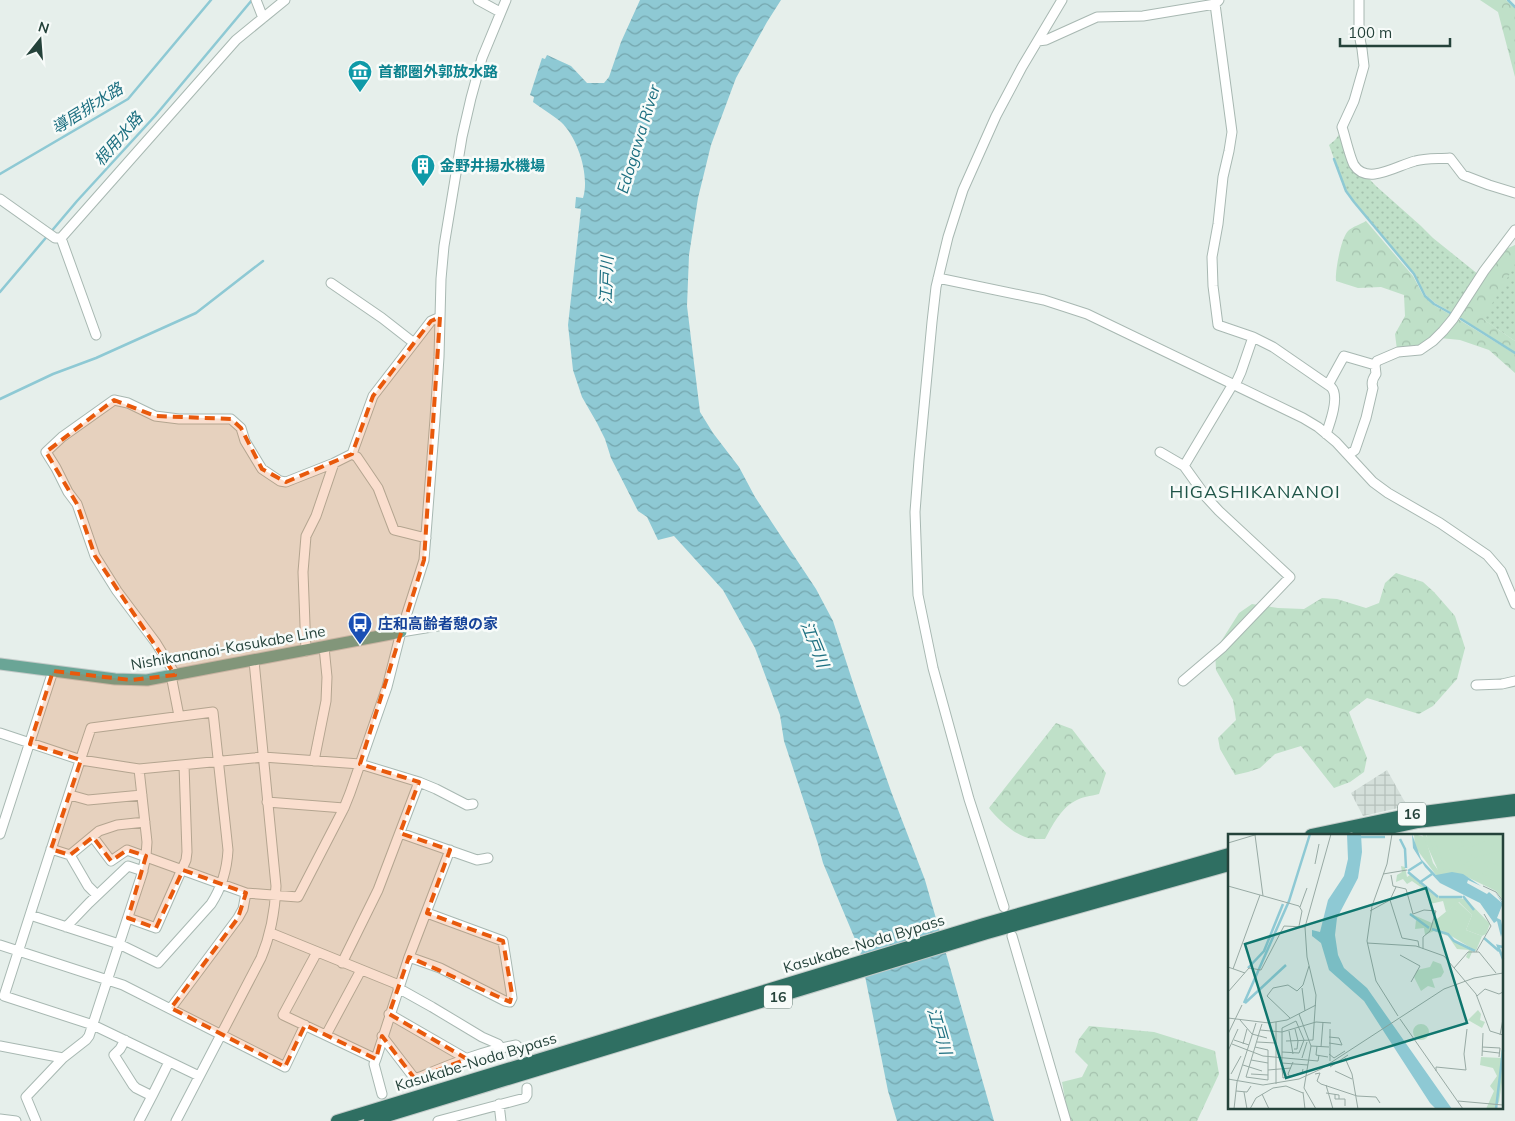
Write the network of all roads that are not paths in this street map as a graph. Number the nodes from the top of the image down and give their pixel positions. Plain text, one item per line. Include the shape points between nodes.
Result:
1 (256, 0) edge
2 (285, 0) edge
3 (478, 0) edge
4 (506, 0) edge
5 (1062, 0) edge
6 (1359, 0) edge
7 (1217, 2) edge
8 (500, 12) junction
9 (262, 18) junction
10 (1038, 41) junction
11 (1515, 193) edge
12 (0, 199) edge
13 (1515, 230) edge
14 (61, 238) junction
15 (938, 278) junction
16 (331, 283) dead end
17 (440, 317) junction
18 (96, 335) dead end
19 (1254, 337) junction
20 (414, 343) junction
21 (1375, 365) junction
22 (1234, 385) junction
23 (1328, 385) junction
24 (1326, 434) junction
25 (1160, 452) dead end
26 (352, 454) junction
27 (1348, 455) junction
28 (334, 463) junction
29 (1184, 466) junction
30 (426, 538) junction
31 (1515, 604) edge
32 (456, 623) dead end
33 (401, 632) junction
34 (324, 647) junction
35 (306, 651) junction
36 (254, 661) junction
37 (0, 664) edge
38 (53, 671) junction
39 (173, 675) junction
40 (1183, 681) dead end
41 (1515, 681) edge
42 (1476, 685) dead end
43 (179, 716) junction
44 (0, 734) edge
45 (30, 744) junction
46 (264, 757) junction
47 (81, 760) junction
48 (218, 761) junction
49 (314, 761) junction
50 (360, 764) junction
51 (184, 765) junction
52 (139, 769) junction
53 (418, 782) junction
54 (70, 795) junction
55 (142, 795) junction
56 (1515, 800) edge
57 (267, 802) junction
58 (473, 804) dead end
59 (344, 808) junction
60 (1515, 810) edge
61 (145, 822) junction
62 (1, 830) edge
63 (400, 833) junction
64 (1316, 834) edge
65 (1363, 834) edge
66 (93, 837) junction
67 (51, 849) junction
68 (450, 850) junction
69 (1228, 854) edge
70 (70, 855) junction
71 (146, 856) junction
72 (488, 858) dead end
73 (1228, 864) edge
74 (183, 870) junction
75 (143, 871) junction
76 (221, 884) junction
77 (246, 893) junction
78 (97, 895) junction
79 (276, 895) junction
80 (1004, 907) dead end
81 (427, 913) junction
82 (30, 915) junction
83 (128, 918) junction
84 (66, 927) junction
85 (985, 929) junction
86 (271, 933) junction
87 (1012, 936) dead end
88 (0, 944) edge
89 (119, 944) junction
90 (18, 950) junction
91 (317, 952) junction
92 (409, 957) junction
93 (342, 962) junction
94 (361, 970) junction
95 (108, 979) junction
96 (399, 987) junction
97 (171, 1008) junction
98 (389, 1014) junction
99 (93, 1025) junction
100 (306, 1025) junction
101 (222, 1035) junction
102 (326, 1035) junction
103 (382, 1036) junction
104 (125, 1040) junction
105 (0, 1046) edge
106 (501, 1048) junction
107 (520, 1053) dead end
108 (568, 1056) junction
109 (63, 1058) junction
110 (376, 1059) junction
111 (467, 1059) junction
112 (169, 1062) junction
113 (199, 1076) junction
114 (527, 1088) dead end
115 (382, 1094) dead end
116 (152, 1096) junction
117 (499, 1104) junction
118 (0, 1119) edge
119 (16, 1121) edge
120 (36, 1121) edge
121 (139, 1121) edge
122 (176, 1121) edge
123 (337, 1121) edge
124 (370, 1121) edge
125 (438, 1121) edge
126 (500, 1121) edge
127 (1066, 1121) edge

1 - 9 street
2 - 9 street
3 - 8 street
4 - 8 street
5 - 10 street
6 - 11 street via 1359,34 1364,66 1342,127 1354,165 1367,174 1377,174 1416,160 1450,158 1463,175
7 - 10 street via 1143,16 1097,17
7 - 19 street via 1232,132 1212,257 1214,294 1218,325
8 - 17 street via 482,58 462,137 444,246
9 - 14 street via 236,40
10 - 15 street via 996,116 963,190
12 - 14 street via 55,238
13 - 21 street via 1453,319 1433,341 1420,350 1387,356
14 - 18 street
15 - 22 street via 1075,309
15 - 80 street via 915,512 920,604 933,668 961,770
16 - 20 street
17 - 20 street via 431,321
17 - 30 street
19 - 22 street
19 - 23 street via 1289,356
20 - 26 street via 374,396
21 - 23 street via 1344,356
21 - 27 street via 1366,418 1355,450
22 - 24 street via 1303,418
22 - 29 street
23 - 24 street via 1336,397
24 - 27 street
25 - 29 street
26 - 28 street
26 - 30 street via 378,488 394,530
27 - 31 street via 1388,493 1488,555 1501,571
28 - 35 street via 306,536 303,572
28 - 39 street via 286,482 280,481 262,469 241,428 231,419 155,416 114,400 46,452 77,504 95,556 156,643
29 - 40 street via 1219,511 1290,577 1223,647
30 - 33 street via 424,560
32 - 33 street
33 - 34 main road, Nishikananoi-Kasukabe Line
33 - 50 street via 387,687
34 - 35 main road, Nishikananoi-Kasukabe Line
34 - 49 street via 326,701
35 - 36 main road, Nishikananoi-Kasukabe Line
36 - 39 main road, Nishikananoi-Kasukabe Line
36 - 46 street
37 - 38 main road, Nishikananoi-Kasukabe Line
38 - 39 main road, Nishikananoi-Kasukabe Line via 131,680
38 - 45 street
39 - 43 street
41 - 42 street
43 - 47 street via 91,728
43 - 48 street via 213,712
44 - 45 street
45 - 47 street
45 - 62 street
46 - 48 street
46 - 49 street
46 - 57 street
47 - 52 street
47 - 54 street
48 - 51 street
48 - 76 street via 228,850
49 - 50 street
50 - 53 street
50 - 59 street
51 - 52 street
51 - 74 street via 187,852
52 - 55 street
53 - 58 street via 467,805
53 - 63 street
54 - 55 street via 88,800
54 - 67 street
55 - 61 street
56 - 64 highway, 16 via 1416,813
57 - 59 street
57 - 79 street
59 - 79 street via 298,896
60 - 65 highway, 16 via 1418,822
61 - 66 street via 117,825 99,831
61 - 71 street
63 - 68 street
63 - 93 street via 378,890
66 - 70 street
66 - 71 street via 111,861 127,850
67 - 70 street
67 - 82 street
68 - 72 street via 477,860
68 - 81 street
69 - 85 highway, Kasukabe-Noda Bypass / 16
70 - 78 street
71 - 74 street
71 - 75 street
73 - 85 highway, Kasukabe-Noda Bypass / 16
74 - 76 street
74 - 83 street via 156,928
75 - 78 street via 128,866
75 - 83 street
76 - 77 street
76 - 89 street via 211,904 158,963
77 - 79 street
77 - 97 street via 243,908 233,926
78 - 84 street
79 - 86 street
81 - 92 street
81 - 92 street via 503,941 512,998 510,1002 504,1000 440,968
82 - 84 street
82 - 90 street
83 - 89 street
84 - 89 street
85 - 108 highway, Kasukabe-Noda Bypass / 16
86 - 91 street
86 - 101 street via 262,958
87 - 127 street
88 - 90 street
89 - 95 street
90 - 95 street
90 - 99 street via 4,996
91 - 93 street
91 - 100 street via 283,1015
92 - 96 street
93 - 94 street
94 - 96 street
94 - 102 street
95 - 97 street
95 - 99 street
96 - 98 street
96 - 106 street
97 - 101 street
98 - 103 street
98 - 111 street
99 - 104 street
99 - 109 street via 86,1040
100 - 101 street via 285,1067
100 - 102 street
101 - 113 street
102 - 110 street
103 - 110 street
103 - 111 street via 415,1079
104 - 112 street
104 - 116 street via 114,1055 133,1085
105 - 109 street
106 - 107 street via 517,1046
106 - 111 street
108 - 123 highway, Kasukabe-Noda Bypass / 16
108 - 124 highway, Kasukabe-Noda Bypass / 16
109 - 120 street via 26,1097
110 - 115 street via 374,1064
112 - 113 street
112 - 116 street
113 - 122 street
114 - 117 street via 525,1098
116 - 121 street
117 - 125 street
117 - 126 street
118 - 119 street

